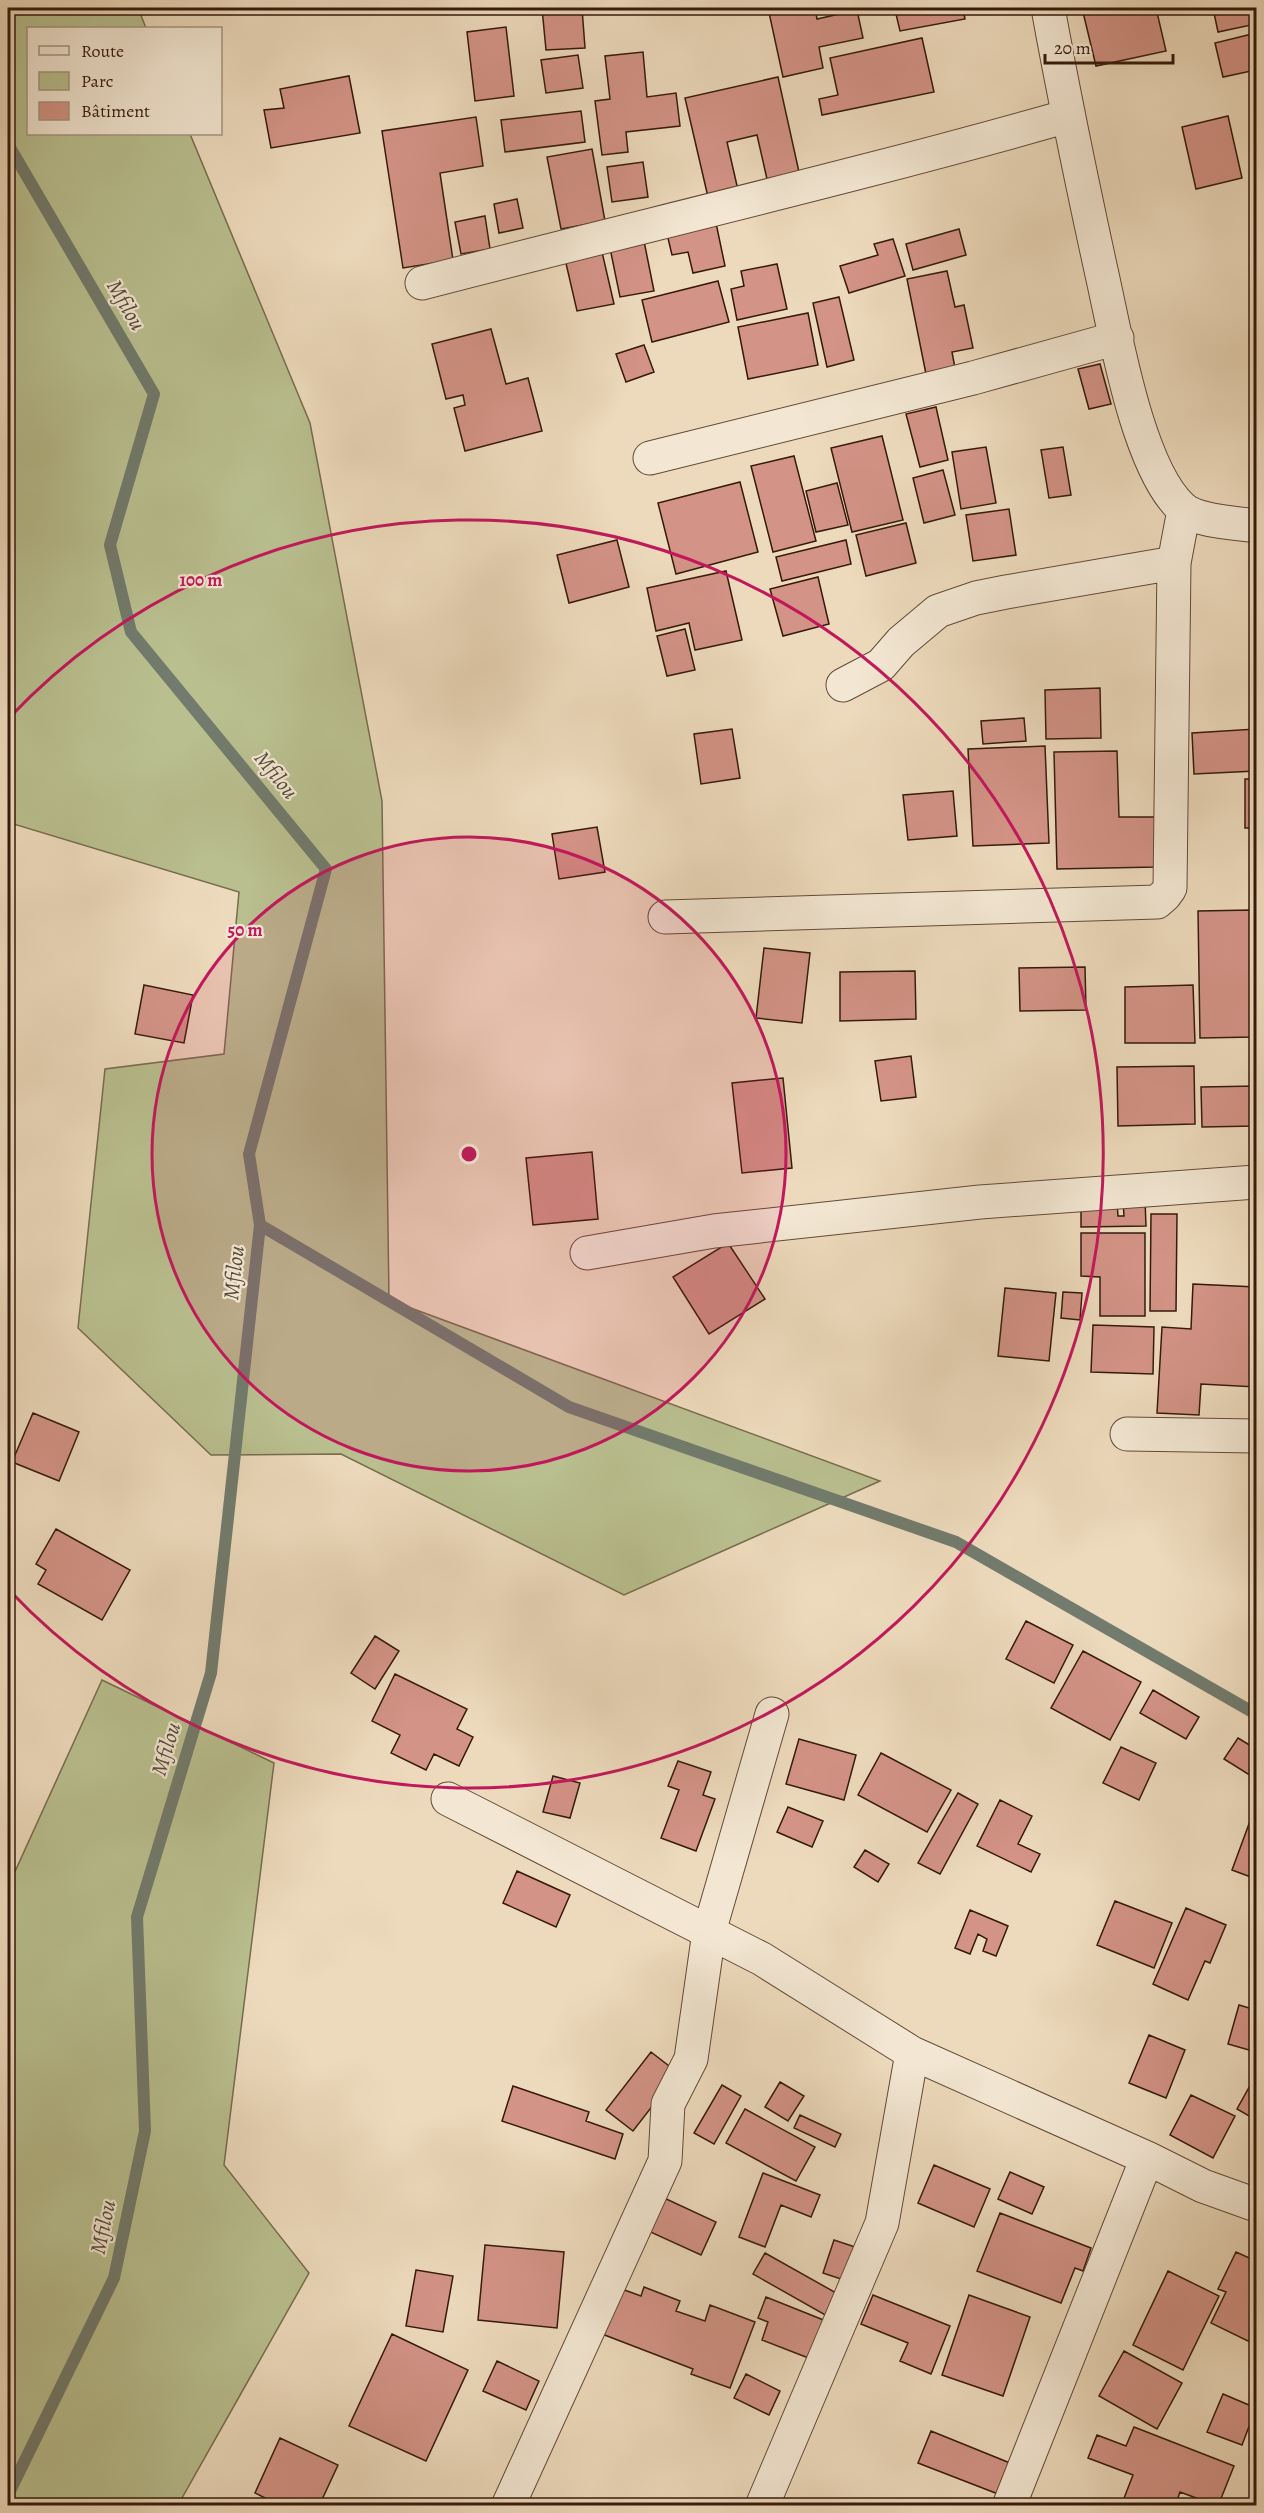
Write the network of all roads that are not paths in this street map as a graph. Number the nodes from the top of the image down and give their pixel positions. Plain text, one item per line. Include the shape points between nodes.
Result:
1 (1048, 8) edge
2 (1068, 116) junction
3 (422, 284) dead end
4 (1116, 338) junction
5 (650, 458) dead end
6 (1184, 510) junction
7 (1257, 526) edge
8 (1173, 563) junction
9 (843, 685) dead end
10 (665, 917) dead end
11 (1257, 1182) edge
12 (587, 1253) dead end
13 (1127, 1434) dead end
14 (1257, 1436) edge
15 (772, 1714) dead end
16 (448, 1799) dead end
17 (709, 1932) junction
18 (912, 2053) junction
19 (1147, 2158) junction
20 (1257, 2205) edge
21 (508, 2505) edge
22 (762, 2505) edge
23 (1009, 2505) edge

1 - 2 street
2 - 3 street via 928,156
2 - 4 street
4 - 5 street via 973,378
4 - 6 street via 1134,413 1155,467
6 - 7 street via 1210,520
6 - 8 street
8 - 9 street via 976,598 938,611 881,665
8 - 10 street via 1170,888 1157,902
11 - 12 street via 969,1203 714,1231
13 - 14 street
15 - 17 street
16 - 17 street
17 - 18 street via 762,1959
17 - 21 street via 691,2059 668,2104 665,2161
18 - 19 street
18 - 22 street via 882,2223
19 - 20 street via 1203,2186
19 - 23 street

